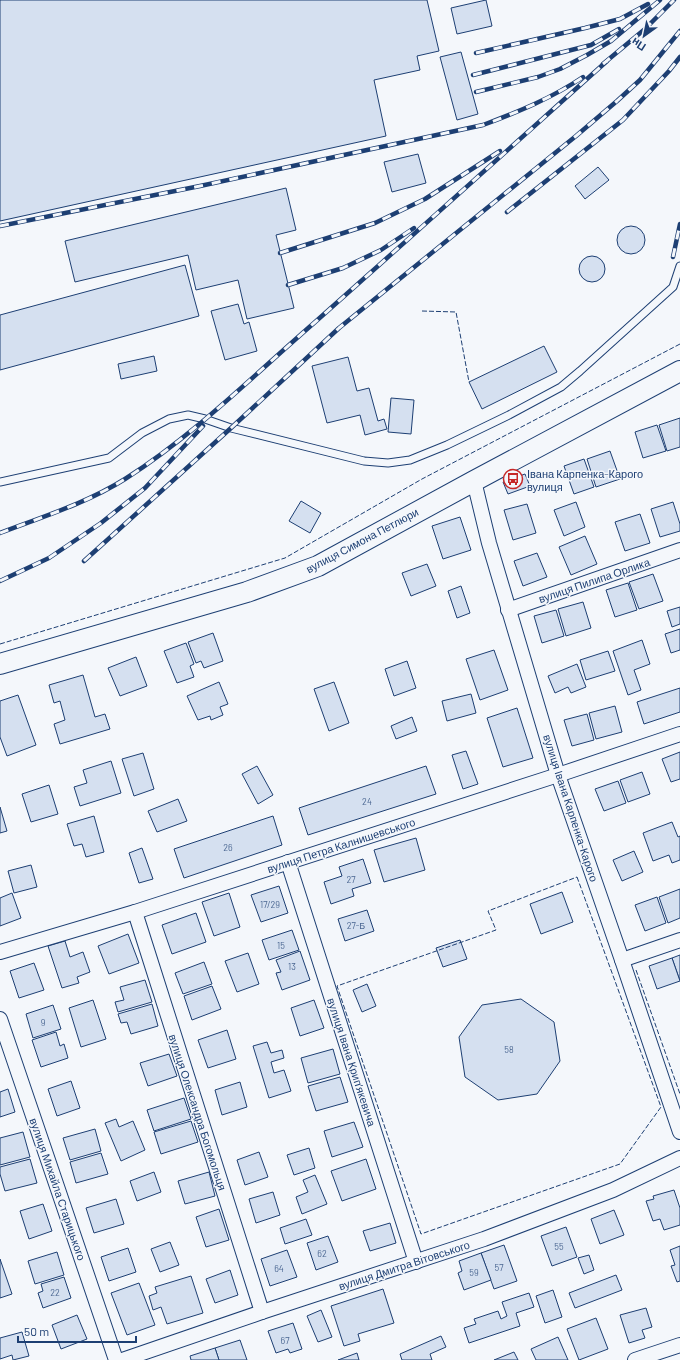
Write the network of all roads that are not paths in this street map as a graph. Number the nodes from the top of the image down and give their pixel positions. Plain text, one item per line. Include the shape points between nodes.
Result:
1 (680, 266) edge
2 (680, 371) edge
3 (474, 481) junction
4 (0, 482) edge
5 (680, 550) edge
6 (508, 610) junction
7 (0, 664) edge
8 (680, 734) edge
9 (558, 775) junction
10 (288, 862) junction
11 (135, 912) junction
12 (680, 940) edge
13 (0, 952) edge
14 (622, 960) junction
15 (0, 1019) edge
16 (680, 1132) edge
17 (680, 1158) edge
18 (416, 1262) junction
19 (262, 1312) junction
20 (680, 1345) edge
21 (116, 1360) edge
22 (122, 1360) edge
23 (635, 1360) edge

1 - 4 lane via 673,288 560,387 468,435 410,460 388,463 364,461 188,415 168,419 142,433 108,458
2 - 3 main road, вулиця Симона Петлюри
3 - 6 street, вулиця Івана Карпенка-Карого
3 - 7 main road, вулиця Симона Петлюри via 318,566 247,592
5 - 6 street, вулиця Пилипа Орлика
6 - 9 street, вулиця Івана Карпенка-Карого
8 - 9 street, вулиця Петра Калнишевського
9 - 10 street, вулиця Петра Калнишевського
9 - 14 street, вулиця Івана Карпенка-Карого
10 - 11 street, вулиця Петра Калнишевського
10 - 18 street, вулиця Івана Крипʼякевича
11 - 13 street, вулиця Петра Калнишевського
11 - 19 street, вулиця Олександра Богомольця
12 - 14 street
14 - 16 street, вулиця Івана Карпенка-Карого
15 - 21 street, вулиця Михайла Старицького
17 - 18 street, вулиця Дмитра Вітовського via 613,1190
18 - 19 street, вулиця Дмитра Вітовського
19 - 22 street, вулиця Дмитра Вітовського
20 - 23 street

